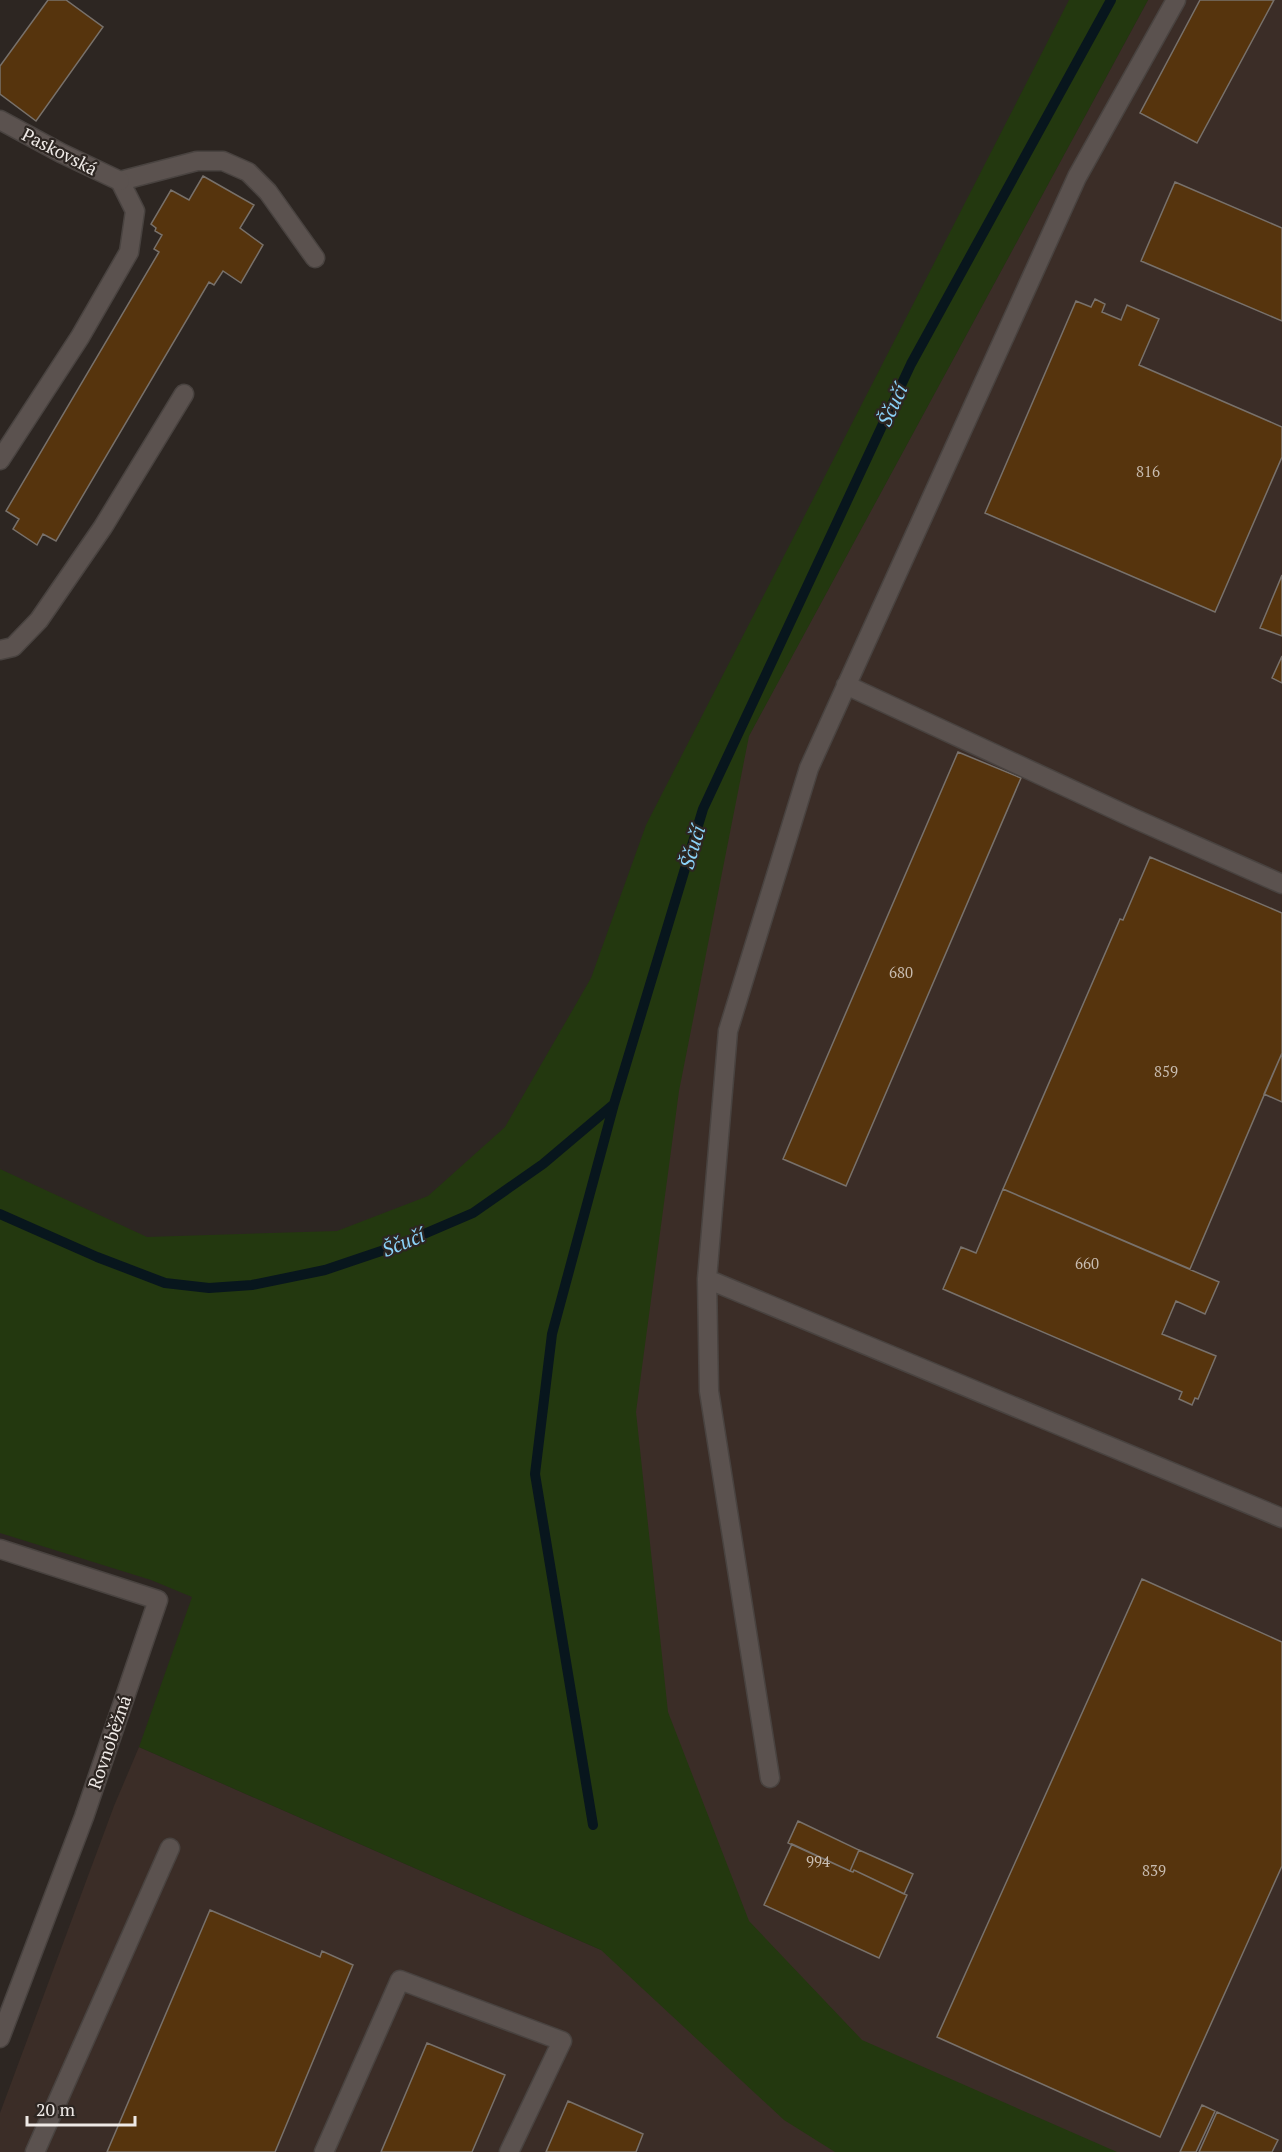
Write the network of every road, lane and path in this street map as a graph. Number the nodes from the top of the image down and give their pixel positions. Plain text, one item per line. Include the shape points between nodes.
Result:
1 (1176, 0) edge
2 (0, 120) edge
3 (120, 181) junction
4 (315, 258) dead end
5 (184, 394) dead end
6 (0, 460) edge
7 (0, 650) edge
8 (846, 685) junction
9 (1282, 884) edge
10 (707, 1279) junction
11 (1282, 1518) edge
12 (0, 1549) edge
13 (770, 1778) dead end
14 (170, 1848) dead end
15 (0, 2038) edge
16 (35, 2152) edge
17 (324, 2152) edge
18 (509, 2152) edge

1 - 8 street via 1077,177
2 - 3 street, Paskovská
3 - 4 street via 197,162 223,161 248,172 268,192
3 - 6 street via 135,211 129,252 80,337
5 - 7 street via 103,527 39,620 13,647
8 - 9 street
8 - 10 street via 809,768 728,1031
10 - 11 street
10 - 13 street via 709,1391
12 - 15 street, Rovnoběžná via 158,1600 84,1817
14 - 16 street
17 - 18 street via 400,1980 562,2041

